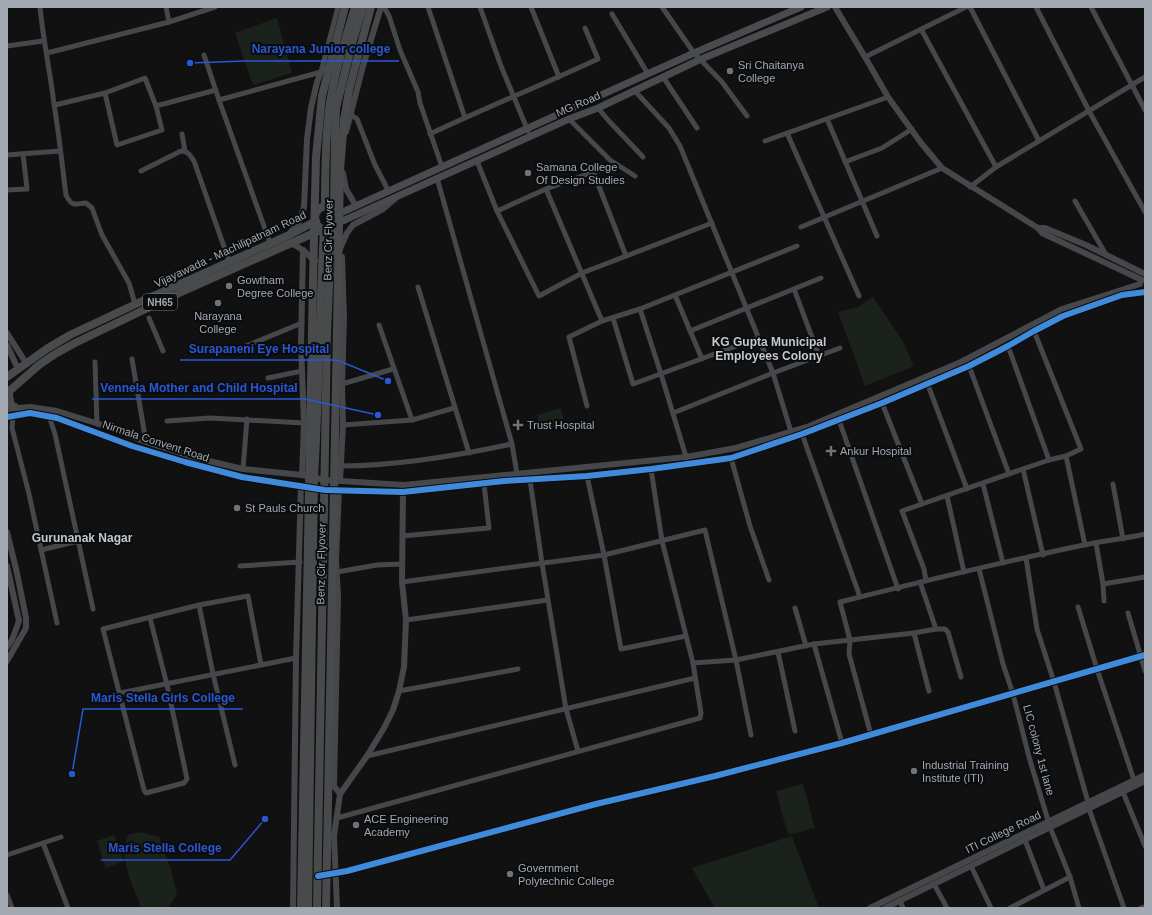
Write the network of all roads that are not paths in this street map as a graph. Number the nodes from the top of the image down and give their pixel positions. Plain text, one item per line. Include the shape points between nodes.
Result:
1 (40, 7) edge
2 (166, 7) edge
3 (216, 7) edge
4 (338, 7) edge
5 (345, 7) edge
6 (355, 7) edge
7 (363, 7) edge
8 (371, 7) edge
9 (383, 7) edge
10 (428, 7) edge
11 (480, 7) edge
12 (531, 7) edge
13 (662, 7) edge
14 (801, 7) edge
15 (827, 7) edge
16 (835, 7) edge
17 (966, 7) edge
18 (970, 7) edge
19 (1036, 7) edge
20 (1091, 7) edge
21 (612, 14) dead end
22 (169, 22) junction
23 (585, 28) dead end
24 (921, 29) junction
25 (43, 41) junction
26 (7, 46) edge
27 (47, 53) junction
28 (694, 53) junction
29 (204, 55) dead end
30 (865, 57) junction
31 (699, 60) junction
32 (340, 63) junction
33 (321, 72) junction
34 (648, 74) junction
35 (1145, 76) edge
36 (559, 77) junction
37 (663, 77) junction
38 (1132, 84) junction
39 (216, 90) junction
40 (634, 90) junction
41 (105, 93) junction
42 (888, 97) junction
43 (514, 98) junction
44 (219, 100) junction
45 (583, 104) junction
46 (55, 105) junction
47 (156, 106) junction
48 (598, 108) junction
49 (1145, 110) edge
50 (1089, 111) junction
51 (586, 112) junction
52 (350, 114) junction
53 (747, 116) dead end
54 (465, 118) junction
55 (569, 119) junction
56 (827, 119) junction
57 (697, 128) dead end
58 (527, 129) junction
59 (912, 129) junction
60 (788, 133) junction
61 (182, 134) dead end
62 (430, 134) junction
63 (530, 137) junction
64 (1039, 140) junction
65 (765, 141) dead end
66 (60, 151) junction
67 (185, 151) junction
68 (23, 154) junction
69 (7, 155) edge
70 (643, 157) dead end
71 (477, 161) junction
72 (325, 162) junction
73 (845, 162) junction
74 (616, 164) junction
75 (442, 167) junction
76 (996, 167) junction
77 (942, 168) junction
78 (141, 171) dead end
79 (593, 171) junction
80 (635, 176) dead end
81 (437, 178) junction
82 (305, 179) junction
83 (970, 187) junction
84 (546, 189) junction
85 (7, 190) edge
86 (388, 192) junction
87 (398, 196) junction
88 (1074, 201) dead end
89 (862, 202) junction
90 (356, 206) junction
91 (325, 207) junction
92 (336, 211) junction
93 (497, 211) junction
94 (1145, 212) edge
95 (825, 217) junction
96 (316, 221) junction
97 (712, 223) junction
98 (336, 225) junction
99 (801, 227) dead end
100 (1038, 228) junction
101 (324, 230) junction
102 (877, 236) dead end
103 (289, 240) junction
104 (270, 243) junction
105 (797, 246) dead end
106 (341, 249) junction
107 (303, 250) junction
108 (1105, 253) junction
109 (626, 256) junction
110 (229, 261) junction
111 (330, 261) junction
112 (321, 268) junction
113 (732, 272) junction
114 (582, 273) junction
115 (821, 278) dead end
116 (1143, 279) edge
117 (418, 287) dead end
118 (794, 289) junction
119 (1145, 292) edge
120 (676, 294) junction
121 (860, 296) dead end
122 (136, 304) junction
123 (640, 308) junction
124 (746, 308) junction
125 (149, 318) dead end
126 (613, 318) junction
127 (602, 321) junction
128 (98, 322) junction
129 (302, 323) junction
130 (379, 325) dead end
131 (102, 330) junction
132 (690, 331) junction
133 (1034, 331) junction
134 (7, 332) edge
135 (758, 338) junction
136 (7, 345) edge
137 (246, 346) dead end
138 (1008, 346) junction
139 (840, 348) dead end
140 (163, 351) dead end
141 (819, 356) junction
142 (132, 359) dead end
143 (702, 359) junction
144 (94, 362) dead end
145 (26, 363) junction
146 (969, 366) junction
147 (18, 368) junction
148 (393, 369) junction
149 (302, 370) junction
150 (773, 373) junction
151 (661, 374) junction
152 (7, 377) edge
153 (268, 378) dead end
154 (926, 380) junction
155 (342, 384) junction
156 (8, 392) edge
157 (882, 403) junction
158 (587, 406) dead end
159 (11, 408) edge
160 (454, 408) junction
161 (673, 413) junction
162 (10, 416) edge
163 (49, 416) junction
164 (247, 419) junction
165 (412, 420) junction
166 (838, 420) junction
167 (167, 421) dead end
168 (304, 423) junction
169 (97, 424) junction
170 (343, 425) junction
171 (802, 434) junction
172 (792, 435) junction
173 (146, 442) junction
174 (512, 444) junction
175 (469, 453) junction
176 (1066, 456) junction
177 (686, 457) junction
178 (731, 458) junction
179 (1049, 460) junction
180 (687, 465) junction
181 (341, 466) junction
182 (243, 469) junction
183 (651, 469) junction
184 (1023, 469) junction
185 (516, 473) junction
186 (1009, 474) junction
187 (302, 476) junction
188 (587, 476) junction
189 (314, 478) junction
190 (325, 480) junction
191 (518, 480) junction
192 (530, 480) junction
193 (340, 481) junction
194 (484, 484) junction
195 (983, 484) junction
196 (1113, 484) dead end
197 (301, 485) junction
198 (314, 488) junction
199 (967, 489) junction
200 (325, 490) junction
201 (339, 490) junction
202 (403, 492) junction
203 (946, 496) junction
204 (922, 504) junction
205 (7, 532) edge
206 (1145, 534) edge
207 (402, 536) junction
208 (1123, 539) junction
209 (78, 541) junction
210 (662, 541) junction
211 (1096, 543) junction
212 (1085, 545) junction
213 (41, 550) junction
214 (604, 555) junction
215 (1043, 555) junction
216 (1026, 558) junction
217 (300, 562) junction
218 (542, 563) junction
219 (1004, 563) junction
220 (402, 564) junction
221 (240, 566) dead end
222 (7, 569) edge
223 (979, 569) junction
224 (337, 572) junction
225 (964, 572) junction
226 (1145, 577) edge
227 (770, 580) dead end
228 (926, 581) junction
229 (402, 582) junction
230 (920, 582) junction
231 (1103, 584) junction
232 (898, 589) junction
233 (860, 597) junction
234 (548, 600) junction
235 (1104, 601) dead end
236 (199, 605) junction
237 (1078, 607) dead end
238 (795, 608) dead end
239 (93, 609) dead end
240 (1128, 613) dead end
241 (150, 618) junction
242 (406, 620) junction
243 (57, 623) dead end
244 (936, 629) junction
245 (914, 633) junction
246 (686, 636) junction
247 (850, 640) junction
248 (814, 644) junction
249 (806, 646) junction
250 (7, 647) edge
251 (778, 652) junction
252 (1143, 655) edge
253 (8, 658) edge
254 (296, 658) junction
255 (736, 660) junction
256 (693, 663) junction
257 (261, 665) junction
258 (1097, 669) junction
259 (518, 670) dead end
260 (1145, 670) edge
261 (213, 674) junction
262 (961, 677) dead end
263 (695, 678) junction
264 (1054, 682) junction
265 (167, 685) junction
266 (399, 691) junction
267 (930, 691) dead end
268 (120, 693) junction
269 (1013, 694) junction
270 (566, 709) junction
271 (796, 731) dead end
272 (751, 735) dead end
273 (871, 735) junction
274 (842, 743) junction
275 (578, 751) junction
276 (367, 756) junction
277 (235, 765) dead end
278 (1145, 775) edge
279 (1134, 780) junction
280 (1145, 781) edge
281 (1123, 792) junction
282 (340, 794) junction
283 (1088, 805) junction
284 (336, 818) junction
285 (1049, 824) junction
286 (61, 837) dead end
287 (1025, 840) junction
288 (43, 843) junction
289 (1145, 846) edge
290 (7, 855) edge
291 (971, 866) junction
292 (335, 873) junction
293 (318, 876) junction
294 (1070, 877) junction
295 (934, 884) junction
296 (1044, 890) junction
297 (7, 895) edge
298 (900, 901) junction
299 (1145, 906) edge
300 (12, 908) edge
301 (68, 908) edge
302 (293, 908) edge
303 (301, 908) edge
304 (308, 908) edge
305 (317, 908) edge
306 (326, 908) edge
307 (337, 908) edge
308 (870, 908) edge
309 (885, 908) edge
310 (903, 908) edge
311 (947, 908) edge
312 (990, 908) edge
313 (1010, 908) edge
314 (1079, 908) edge
315 (1124, 908) edge
316 (1141, 908) edge

1 - 25 street
2 - 22 street
3 - 22 street
4 - 33 street
5 - 303 main road, Benz Cir Flyover, bridge via 322,96 316,164
6 - 32 main road
7 - 92 main road via 336,108
8 - 306 main road, Benz Cir Flyover, bridge via 349,90 340,170
9 - 52 street via 372,35
9 - 62 street via 389,16 418,92
10 - 54 street
11 - 43 street
12 - 36 street
13 - 28 street
14 - 28 main road, MG Road
15 - 31 main road, MG Road
16 - 30 street
17 - 24 street
18 - 64 street
19 - 50 street
20 - 38 street
21 - 34 street
22 - 27 street
23 - 36 street via 598,60
24 - 30 street
24 - 76 street
25 - 26 street
25 - 27 street
27 - 46 street
28 - 31 street
28 - 34 main road, MG Road
29 - 39 street
30 - 42 street
31 - 37 main road, MG Road
31 - 53 street via 722,82
32 - 33 street
32 - 72 main road via 329,111
33 - 44 street
33 - 82 street via 311,108
34 - 45 main road, MG Road
35 - 38 street
36 - 43 street
37 - 40 main road, MG Road
37 - 57 street
38 - 49 street
38 - 50 street
39 - 44 street
39 - 47 street
40 - 48 main road, MG Road
40 - 97 street via 669,128 680,146
41 - 46 street
41 - 47 street via 145,78
41 - 47 street via 117,145 162,130
42 - 56 street
42 - 59 street
43 - 54 street
43 - 58 street
44 - 104 street
45 - 51 main road
45 - 58 main road, MG Road
46 - 66 street
48 - 51 main road, MG Road
48 - 70 street
50 - 64 street
50 - 94 street
51 - 55 main road, MG Road
52 - 86 street via 357,119
52 - 90 street via 344,145 343,171 346,189
54 - 62 street
55 - 63 main road, MG Road
55 - 74 street
56 - 60 street
56 - 73 street
58 - 63 street
58 - 75 main road, MG Road
59 - 73 street via 882,148
59 - 77 street
60 - 65 street
60 - 95 street
61 - 67 street
62 - 75 street
63 - 71 main road, MG Road
64 - 76 street
66 - 68 street
66 - 122 street via 66,195 73,204 86,203 92,208 102,234 129,283
67 - 78 street
67 - 110 street via 194,161
68 - 69 street
68 - 85 street via 26,189
71 - 81 main road, MG Road
71 - 93 street
72 - 82 street
72 - 91 main road
73 - 89 street
74 - 79 street
74 - 80 street
75 - 86 main road, MG Road
76 - 83 street
77 - 83 street
77 - 89 street
79 - 84 street
79 - 109 street
81 - 87 main road, MG Road
81 - 174 street
82 - 103 street via 302,214
83 - 100 street
84 - 93 street
84 - 114 street
86 - 90 main road, MG Road
87 - 98 main road, MG Road
87 - 106 street via 383,209 353,225 346,233
88 - 108 street
89 - 95 street
89 - 102 street
90 - 92 main road, MG Road
91 - 92 main road
91 - 96 main road, NH65 via 317,212
92 - 98 main road
93 - 114 street via 539,296
95 - 99 street
95 - 121 street
96 - 101 main road
96 - 103 main road, Vijayawada - Machilipatnam Road / NH65
97 - 109 street
97 - 113 street
98 - 101 main road, NH65 via 332,229
98 - 111 main road
100 - 108 street via 1045,228
100 - 116 street via 1042,233 1061,243
101 - 103 main road, Vijayawada - Machilipatnam Road / NH65
101 - 112 main road
103 - 104 main road, Vijayawada - Machilipatnam Road / NH65
103 - 107 street
103 - 131 main road, Vijayawada - Machilipatnam Road / NH65
104 - 110 main road, Vijayawada - Machilipatnam Road / NH65
105 - 113 street
106 - 111 street
106 - 155 street via 344,319
107 - 112 street
107 - 129 street
108 - 116 street
109 - 114 street
110 - 122 main road, Vijayawada - Machilipatnam Road / NH65
111 - 190 main road
112 - 189 main road
113 - 120 street
113 - 124 street
114 - 127 street
115 - 118 street
116 - 119 street via 1142,289
116 - 154 street via 1062,309
117 - 160 street
118 - 124 street
118 - 141 street
119 - 133 street via 1122,295 1063,316
120 - 123 street
120 - 132 street
122 - 128 main road, Vijayawada - Machilipatnam Road / NH65
123 - 126 street
123 - 151 street
124 - 132 street
124 - 135 street
125 - 140 street
126 - 127 street
126 - 151 street via 633,384
127 - 158 street via 569,337
128 - 131 main road
128 - 145 main road, Vijayawada - Machilipatnam Road / NH65 via 70,335
129 - 137 street
129 - 149 street
130 - 148 street
131 - 156 main road, Vijayawada - Machilipatnam Road / NH65 via 56,354
132 - 143 street
133 - 138 street
133 - 176 street via 1081,449
134 - 145 street
135 - 143 street
135 - 150 street
136 - 147 street
138 - 146 street
138 - 179 street
139 - 141 street
141 - 150 street
142 - 173 street
143 - 151 street
144 - 169 street
145 - 147 main road, Vijayawada - Machilipatnam Road / NH65
146 - 154 street
146 - 186 street
147 - 152 main road, Vijayawada - Machilipatnam Road / NH65
148 - 155 street
148 - 165 street
149 - 153 street
149 - 168 street
150 - 161 street
150 - 172 street
151 - 161 street
154 - 157 street
154 - 172 street
154 - 199 street
155 - 170 street
156 - 159 main road
157 - 166 street
157 - 204 street
159 - 169 street, Nirmala Convent Road via 47,409
160 - 165 street
160 - 175 street
161 - 177 street
162 - 163 street, Nirmala Convent Road via 30,413
162 - 213 street
163 - 197 street, Nirmala Convent Road via 185,462 242,477
163 - 209 street
164 - 167 street
164 - 168 street
164 - 182 street
165 - 170 street
166 - 171 street
166 - 232 street
168 - 187 street
169 - 173 street, Nirmala Convent Road
170 - 181 street
171 - 172 street
171 - 233 street
172 - 177 street, Nirmala Convent Road
172 - 178 street, Nirmala Convent Road
173 - 182 street, Nirmala Convent Road via 196,458
174 - 175 street
174 - 185 street
175 - 181 street via 364,466
176 - 179 street
176 - 212 street
177 - 180 street
177 - 185 street, Nirmala Convent Road
178 - 180 street, Nirmala Convent Road
178 - 227 street via 750,526
179 - 184 street
180 - 183 street, Nirmala Convent Road
181 - 193 street
182 - 187 street, Nirmala Convent Road
183 - 188 street, Nirmala Convent Road
183 - 210 street
184 - 186 street
184 - 215 street
185 - 191 street
185 - 193 street, Nirmala Convent Road via 404,485
186 - 195 street
187 - 189 street, Nirmala Convent Road
188 - 192 street, Nirmala Convent Road
188 - 214 street
189 - 190 street, Nirmala Convent Road
189 - 198 main road
190 - 193 street, Nirmala Convent Road
190 - 200 main road
191 - 192 street, Nirmala Convent Road
191 - 194 street, Nirmala Convent Road
192 - 218 street
194 - 202 street, Nirmala Convent Road
194 - 207 street via 489,528
195 - 199 street
195 - 219 street
196 - 208 street
197 - 198 street, Nirmala Convent Road
197 - 217 street
198 - 200 street, Nirmala Convent Road
198 - 304 main road
199 - 203 street
200 - 201 street, Nirmala Convent Road
200 - 293 main road
201 - 202 street, Nirmala Convent Road
201 - 224 street
202 - 207 street
203 - 204 street
203 - 225 street
204 - 228 street via 902,511
205 - 253 street via 26,618 26,628
206 - 208 street
207 - 220 street
208 - 211 street
209 - 213 street
209 - 239 street
210 - 214 street
210 - 246 street
210 - 255 street via 705,530
211 - 212 street
211 - 231 street
212 - 215 street
213 - 243 street
214 - 218 street
214 - 246 street via 621,649
215 - 216 street
216 - 219 street
216 - 264 street via 1037,629
217 - 221 street
217 - 254 street
218 - 229 street
218 - 234 street
219 - 223 street
220 - 224 street via 377,565
220 - 229 street
222 - 250 street via 18,621
223 - 225 street
223 - 269 street, LIC colony 1st lane
224 - 282 street via 334,786
225 - 228 street
226 - 231 street
228 - 230 street
229 - 242 street
230 - 232 street
230 - 244 street
231 - 235 street
232 - 233 street
233 - 247 street via 840,602
234 - 242 street
234 - 270 street
236 - 241 street
236 - 257 street via 248,596
236 - 261 street
237 - 258 street
238 - 249 street
240 - 252 street
241 - 265 street
241 - 268 street via 102,629
242 - 266 street via 404,667
244 - 245 street
244 - 262 street via 947,630
245 - 247 street
245 - 267 street
246 - 256 street
247 - 248 street
247 - 273 street via 849,654
248 - 249 street
248 - 274 street
249 - 251 street
251 - 255 street
251 - 271 street
252 - 258 street
252 - 260 street
254 - 257 street
254 - 302 street
255 - 256 street
255 - 272 street
256 - 263 street
257 - 261 street
258 - 264 street
258 - 279 street
259 - 266 street
261 - 265 street
261 - 277 street
263 - 270 street
263 - 275 street via 700,718
264 - 269 street
264 - 283 street
265 - 268 street
265 - 268 street via 187,779 184,783 149,793 144,790
266 - 276 street via 393,710
269 - 273 street
269 - 285 street, LIC colony 1st lane
270 - 275 street
270 - 276 street
273 - 274 street
274 - 292 street via 596,804
275 - 284 street
276 - 282 street
278 - 279 street, ITI College Road
279 - 283 street, ITI College Road
280 - 281 street, ITI College Road
281 - 283 street, ITI College Road
281 - 289 street
282 - 284 street
283 - 285 street, ITI College Road
283 - 315 street
284 - 292 street
285 - 287 street, ITI College Road
285 - 294 street, LIC colony 1st lane
285 - 308 street, ITI College Road
286 - 288 street
287 - 291 street, ITI College Road
287 - 296 street
288 - 290 street
288 - 301 street
291 - 295 street, ITI College Road
291 - 312 street
292 - 293 street
292 - 307 street
293 - 305 main road
294 - 296 street
294 - 314 street, LIC colony 1st lane
295 - 298 street, ITI College Road
295 - 311 street
296 - 313 street
297 - 300 street
298 - 309 street, ITI College Road
298 - 310 street
299 - 316 street

